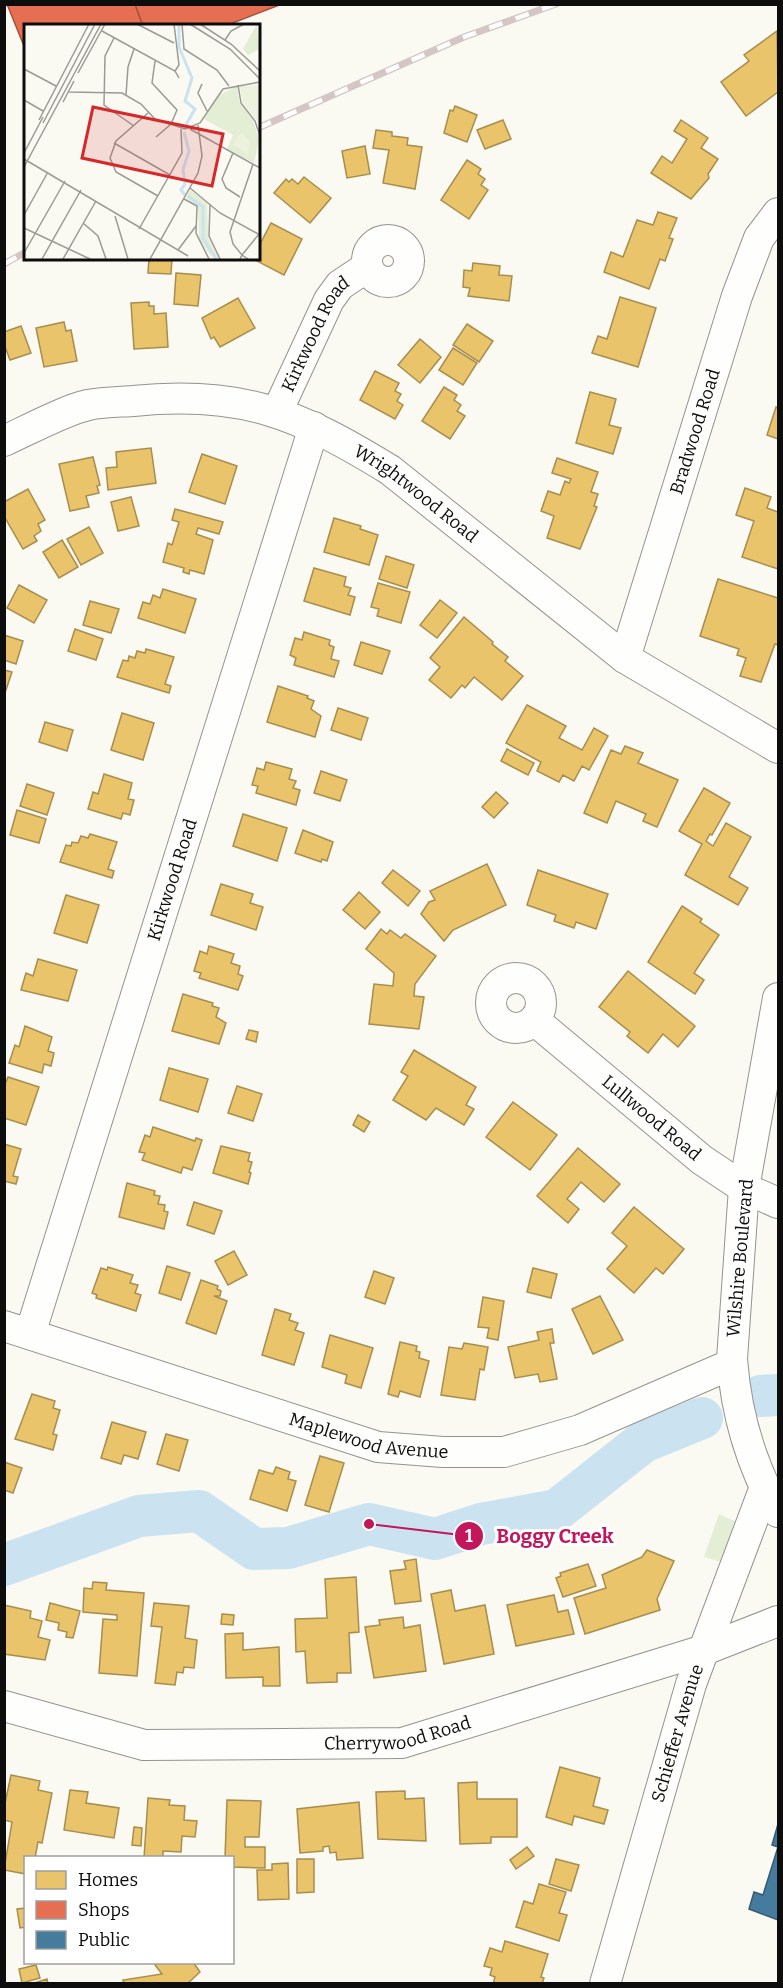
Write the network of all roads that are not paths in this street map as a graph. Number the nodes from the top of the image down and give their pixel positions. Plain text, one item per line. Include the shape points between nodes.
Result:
1 (778, 213) edge
2 (367, 267) dead end
3 (277, 412) junction
4 (314, 428) junction
5 (5, 441) edge
6 (625, 658) junction
7 (778, 748) edge
8 (778, 998) edge
9 (534, 1020) dead end
10 (744, 1188) junction
11 (778, 1203) edge
12 (17, 1330) edge
13 (732, 1364) junction
14 (772, 1500) edge
15 (778, 1621) edge
16 (704, 1650) junction
17 (4, 1706) edge
18 (605, 1983) edge

1 - 6 street, Bradwood Road via 759,238 737,296
2 - 3 street, Kirkwood Road via 340,285 329,300
3 - 4 street, Wrightwood Road
3 - 5 street, Wrightwood Road via 197,396 86,405
4 - 6 street, Wrightwood Road via 390,470
4 - 12 street, Kirkwood Road
6 - 7 street, Wrightwood Road
8 - 10 street, Wilshire Boulevard
9 - 10 street, Lullwood Road via 702,1161
10 - 11 street, Lullwood Road
10 - 13 street, Wilshire Boulevard
12 - 13 street, Maplewood Avenue via 378,1447 443,1452 504,1452 580,1430
13 - 14 street, Wilshire Boulevard via 740,1417
14 - 16 street, Schieffer Avenue
15 - 16 street, Cherrywood Road
16 - 17 street, Cherrywood Road via 402,1743 144,1745
16 - 18 street, Schieffer Avenue

